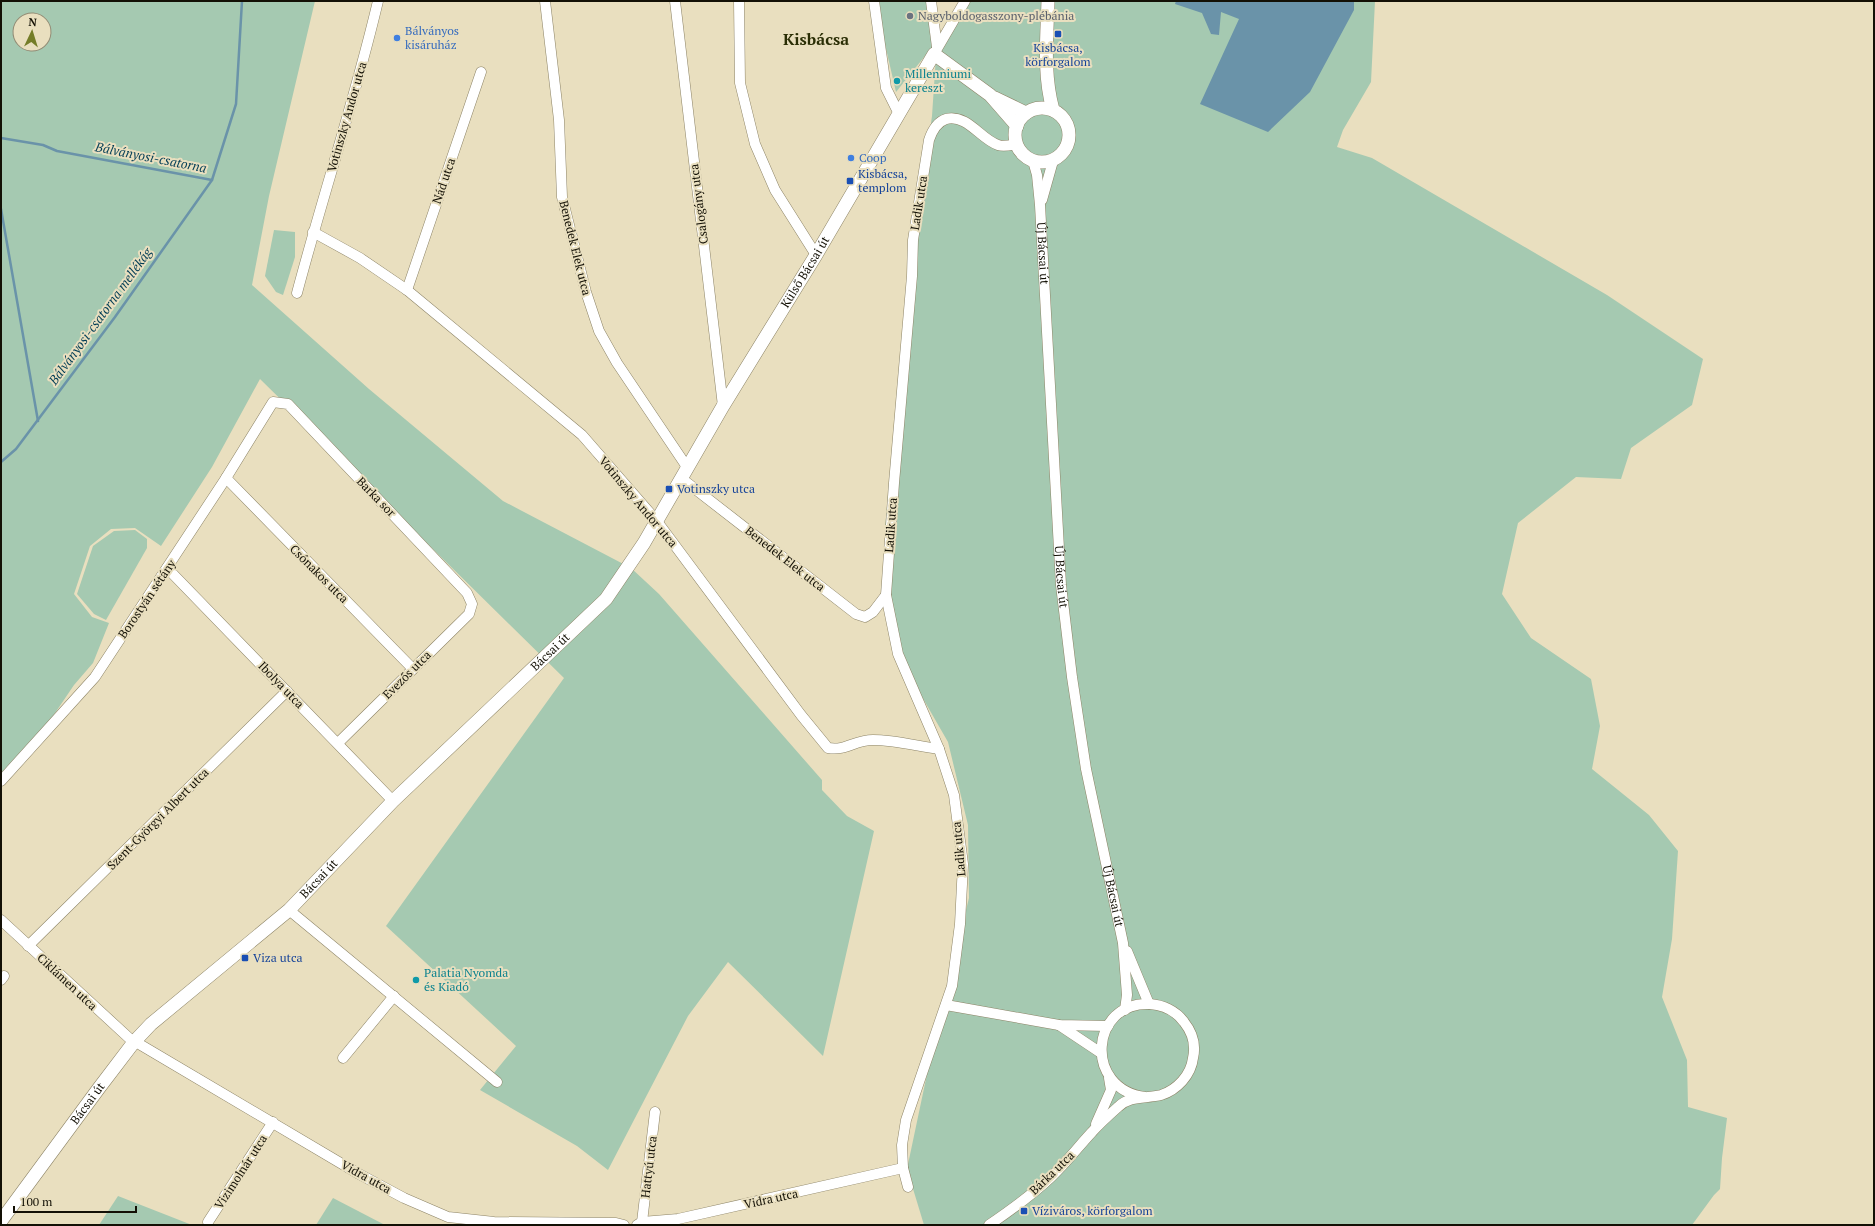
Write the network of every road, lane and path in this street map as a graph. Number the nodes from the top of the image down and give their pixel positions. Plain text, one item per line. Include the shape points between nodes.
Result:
1 (378, 1) edge
2 (545, 1) edge
3 (675, 1) edge
4 (739, 1) edge
5 (874, 1) edge
6 (931, 1) edge
7 (964, 1) edge
8 (1048, 1) edge
9 (936, 51) junction
10 (1046, 71) junction
11 (481, 72) dead end
12 (990, 96) junction
13 (1053, 110) junction
14 (1030, 111) junction
15 (899, 114) junction
16 (1017, 126) junction
17 (1016, 144) junction
18 (1053, 160) junction
19 (1033, 161) junction
20 (1040, 205) junction
21 (313, 232) junction
22 (816, 255) junction
23 (407, 290) junction
24 (298, 293) dead end
25 (273, 402) joint
26 (723, 406) junction
27 (684, 472) junction
28 (226, 478) junction
29 (656, 520) junction
30 (644, 542) joint
31 (167, 568) junction
32 (886, 595) junction
33 (472, 604) joint
34 (413, 669) junction
35 (287, 691) junction
36 (338, 743) junction
37 (939, 749) junction
38 (1, 781) edge
39 (394, 801) junction
40 (289, 910) junction
41 (1, 920) edge
42 (1124, 943) junction
43 (28, 946) junction
44 (394, 996) junction
45 (1149, 1004) junction
46 (946, 1005) junction
47 (1125, 1010) junction
48 (1059, 1025) junction
49 (1108, 1026) junction
50 (134, 1042) junction
51 (1101, 1052) junction
52 (343, 1058) dead end
53 (1109, 1076) junction
54 (497, 1082) dead end
55 (1145, 1097) junction
56 (655, 1112) dead end
57 (273, 1122) junction
58 (1092, 1131) junction
59 (904, 1168) junction
60 (908, 1187) dead end
61 (1, 1221) edge
62 (208, 1222) dead end
63 (493, 1223) edge
64 (640, 1224) edge
65 (624, 1225) edge
66 (989, 1225) edge

1 - 21 street, Votinszky Andor utca via 365,58
2 - 27 street, Benedek Elek utca via 559,120 562,197 588,298 598,331
3 - 26 street, Csalogány utca
4 - 22 street via 740,83 755,144 775,190
5 - 15 street via 886,88
6 - 9 street
7 - 9 street, Külső Bácsai út
8 - 10 main road
9 - 12 main road
9 - 15 main road, Külső Bácsai út
10 - 13 main road
10 - 14 main road
11 - 23 street, Nád utca
12 - 14 main road
12 - 16 main road
13 - 14 main road via 1047,108
13 - 18 main road, Új Bácsai út via 1066,122 1069,140 1066,149
14 - 16 main road
15 - 22 main road, Külső Bácsai út
16 - 17 main road
17 - 19 main road via 1021,152
17 - 32 street, Ladik utca via 997,145 964,121 954,118 939,123 931,133 913,240
18 - 19 main road
18 - 20 street, Új Bácsai út
19 - 20 street, Új Bácsai út
20 - 42 street, Új Bácsai út via 1061,585 1086,769
21 - 23 street, Votinszky Andor utca via 360,258
21 - 24 street, Votinszky Andor utca
22 - 26 main road, Külső Bácsai út
23 - 29 street, Votinszky Andor utca via 582,435
25 - 28 street, Borostyán sétány
25 - 33 street, Barka sor via 288,404 467,593
26 - 27 main road, Külső Bácsai út
27 - 29 main road, Külső Bácsai út
27 - 32 street, Benedek Elek utca via 856,614 865,618
28 - 31 street, Borostyán sétány
28 - 34 street, Csónakos utca
29 - 30 main road, Külső Bácsai út
29 - 37 street, Votinszky Andor utca via 828,748 839,750 859,741 874,740
30 - 39 main road, Bácsai út via 606,599
31 - 35 street, Ibolya utca
31 - 38 street, Borostyán sétány via 95,677
32 - 37 street, Ladik utca via 898,654
33 - 34 street, Evezős utca via 469,614
34 - 36 street, Evezős utca
35 - 36 street, Ibolya utca
35 - 43 street, Szent-Györgyi Albert utca
36 - 39 street, Ibolya utca
37 - 46 street, Ladik utca via 954,795 963,864 960,924 952,986
39 - 40 main road, Bácsai út
40 - 44 street
40 - 50 main road, Bácsai út via 169,1008
41 - 43 street, Ciklámen utca
42 - 45 street, Új Bácsai út
42 - 47 street, Új Bácsai út via 1127,995
43 - 50 street, Ciklámen utca
44 - 52 street
44 - 54 street
45 - 47 street via 1136,1005
45 - 55 street via 1170,1010 1182,1019 1190,1031 1194,1052 1188,1073 1179,1085 1160,1095
46 - 48 street
46 - 59 street, Ladik utca via 906,1120 902,1145
47 - 49 street
48 - 49 street
48 - 51 street
49 - 51 street
50 - 57 street, Vidra utca
50 - 61 main road, Bácsai út
51 - 53 street
53 - 55 street via 1126,1092
53 - 58 street via 1111,1090
55 - 58 street via 1134,1098 1120,1105
56 - 64 street, Hattyú utca
57 - 62 street, Vizimolnár utca
57 - 63 street, Vidra utca via 404,1198 448,1217
58 - 66 street, Bárka utca via 1052,1177
59 - 60 street, Ladik utca
59 - 64 street, Vidra utca via 678,1219
63 - 65 street, Vidra utca

